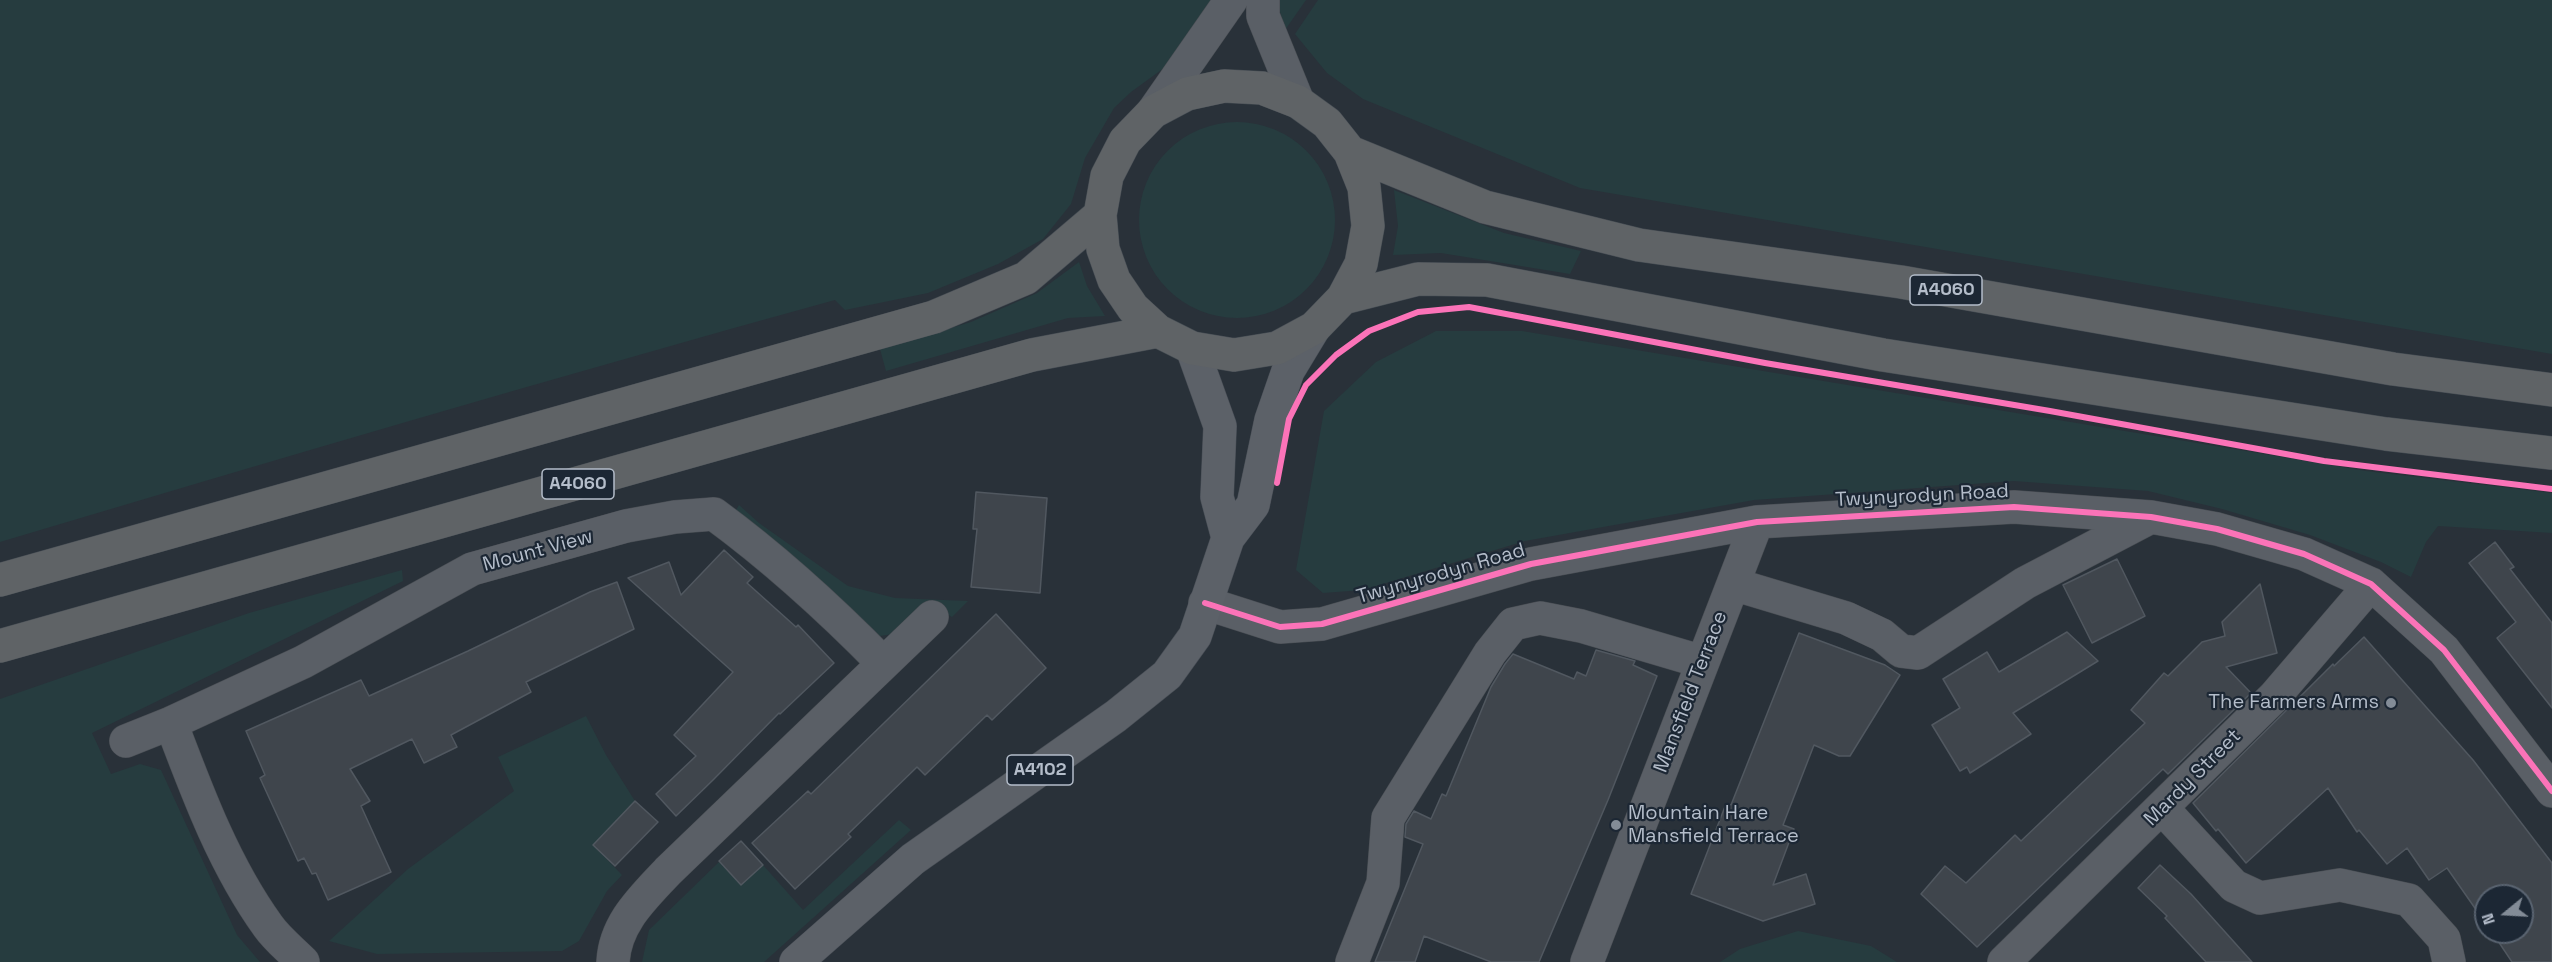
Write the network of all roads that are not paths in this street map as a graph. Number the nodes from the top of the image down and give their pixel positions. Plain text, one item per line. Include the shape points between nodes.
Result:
1 (1231, 0) edge
2 (1263, 0) edge
3 (1298, 102) junction
4 (1153, 112) junction
5 (1350, 152) junction
6 (1100, 215) junction
7 (1343, 298) junction
8 (1314, 328) junction
9 (1158, 331) junction
10 (1192, 348) junction
11 (2552, 390) edge
12 (2552, 453) edge
13 (2151, 517) junction
14 (1757, 522) junction
15 (1228, 538) junction
16 (0, 580) edge
17 (1733, 584) junction
18 (2371, 584) junction
19 (1205, 603) junction
20 (932, 617) dead end
21 (0, 646) edge
22 (1703, 662) junction
23 (883, 663) junction
24 (171, 723) junction
25 (126, 741) dead end
26 (2552, 790) edge
27 (2162, 808) junction
28 (303, 962) edge
29 (613, 962) edge
30 (796, 962) edge
31 (1352, 962) edge
32 (1587, 962) edge
33 (2004, 962) edge
34 (2450, 962) edge

1 - 4 street
2 - 3 street via 1263,16
3 - 4 highway via 1262,88 1224,86 1187,94
3 - 5 highway via 1327,123
4 - 6 highway via 1125,141 1107,176
5 - 7 highway via 1364,188 1368,226 1361,264
5 - 11 highway, A4060 via 1485,207 1639,244 1901,282 2393,369
6 - 9 highway via 1103,249 1114,280 1133,308
6 - 16 highway via 1026,278 934,317
7 - 8 highway
7 - 12 highway via 1418,279 1487,280 1883,355 2386,434
8 - 10 highway via 1277,348 1234,355
8 - 15 main road, A4102 via 1288,371 1274,410 1252,505
9 - 10 highway
9 - 21 highway, A4060 via 1032,355
10 - 15 main road via 1220,426 1217,497
13 - 14 street, Twynyrodyn Road via 2014,507
13 - 17 street via 2025,583 1918,653 1902,651 1882,635 1846,618
13 - 18 street, Twynyrodyn Road via 2217,529 2283,548
14 - 17 street, Mansfield Terrace
14 - 19 street, Twynyrodyn Road via 1531,564 1322,624 1280,627
15 - 19 main road, A4102
17 - 22 street, Mansfield Terrace
18 - 26 street, Twynyrodyn Road via 2445,650
18 - 27 street, Mardy Street via 2274,697
19 - 30 main road, A4102 via 1195,636 1167,675 1116,716 913,859
20 - 23 street
22 - 31 street via 1581,626 1540,618 1513,624 1490,653 1388,818 1383,883
22 - 32 street, Mansfield Terrace
23 - 24 street, Mount View via 746,537 714,514 675,517 626,526 472,569 303,662
23 - 29 street via 629,913 614,948
24 - 25 street, Mount View
24 - 28 street via 238,880 269,928
27 - 33 street, Mardy Street
27 - 34 street via 2234,886 2260,898 2340,885 2409,900 2444,939

